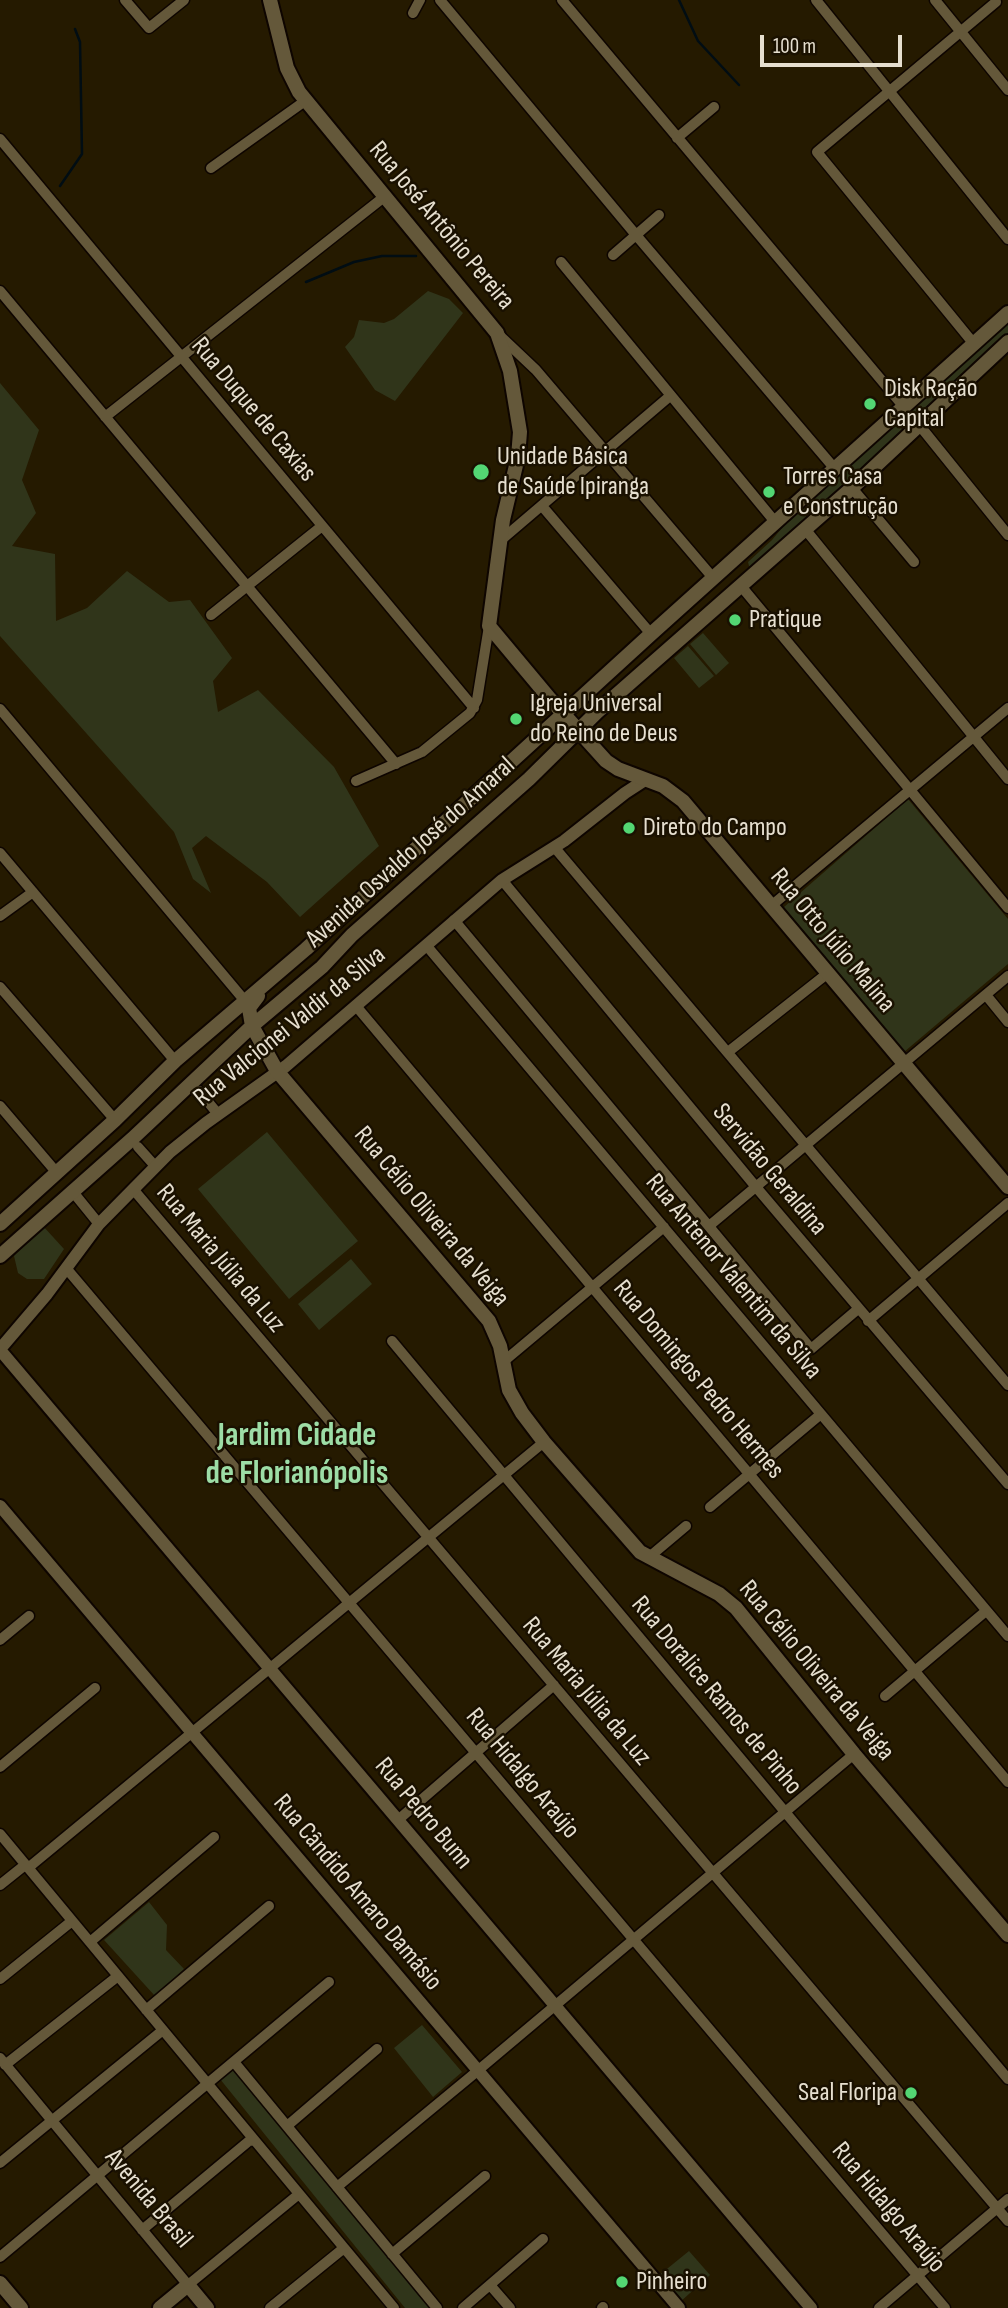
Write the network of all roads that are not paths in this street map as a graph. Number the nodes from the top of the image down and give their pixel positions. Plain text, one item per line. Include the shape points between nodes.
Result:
1 (125, 0) edge
2 (184, 0) edge
3 (270, 0) edge
4 (420, 0) edge
5 (440, 0) edge
6 (562, 0) edge
7 (816, 0) edge
8 (935, 0) edge
9 (996, 2) dead end
10 (413, 13) dead end
11 (960, 31) junction
12 (1008, 90) edge
13 (889, 91) junction
14 (306, 101) junction
15 (714, 107) dead end
16 (677, 138) junction
17 (0, 139) edge
18 (211, 168) dead end
19 (384, 197) junction
20 (659, 215) dead end
21 (636, 235) junction
22 (1008, 239) edge
23 (613, 255) dead end
24 (561, 262) dead end
25 (0, 291) edge
26 (1008, 313) edge
27 (498, 333) junction
28 (1008, 342) edge
29 (974, 344) junction
30 (182, 357) junction
31 (670, 396) junction
32 (904, 408) junction
33 (106, 417) junction
34 (920, 426) junction
35 (606, 451) junction
36 (835, 469) junction
37 (852, 488) junction
38 (542, 506) junction
39 (776, 523) junction
40 (322, 526) junction
41 (805, 529) junction
42 (1008, 535) edge
43 (500, 541) junction
44 (914, 562) dead end
45 (714, 579) junction
46 (247, 586) junction
47 (741, 586) junction
48 (211, 615) dead end
49 (489, 626) junction
50 (651, 634) junction
51 (474, 708) junction
52 (1008, 708) edge
53 (0, 709) edge
54 (563, 714) junction
55 (578, 730) junction
56 (973, 737) junction
57 (396, 764) junction
58 (1008, 779) edge
59 (645, 780) junction
60 (356, 781) dead end
61 (909, 789) junction
62 (555, 848) junction
63 (0, 853) edge
64 (502, 880) junction
65 (373, 887) junction
66 (33, 891) junction
67 (771, 906) junction
68 (1008, 908) edge
69 (0, 916) edge
70 (454, 920) junction
71 (352, 935) junction
72 (426, 945) junction
73 (828, 973) junction
74 (1008, 976) edge
75 (269, 981) junction
76 (0, 987) edge
77 (986, 995) junction
78 (245, 1001) junction
79 (356, 1006) junction
80 (1008, 1021) edge
81 (252, 1026) junction
82 (727, 1052) junction
83 (174, 1062) junction
84 (904, 1063) junction
85 (277, 1071) junction
86 (199, 1091) dead end
87 (0, 1106) edge
88 (163, 1108) junction
89 (218, 1114) junction
90 (115, 1120) junction
91 (806, 1146) junction
92 (138, 1147) dead end
93 (155, 1166) junction
94 (57, 1173) junction
95 (756, 1187) junction
96 (1008, 1187) edge
97 (133, 1189) junction
98 (73, 1192) junction
99 (1008, 1203) edge
100 (0, 1224) edge
101 (99, 1224) junction
102 (709, 1226) junction
103 (664, 1227) junction
104 (0, 1256) edge
105 (66, 1268) junction
106 (918, 1279) junction
107 (592, 1287) junction
108 (858, 1309) junction
109 (868, 1321) junction
110 (392, 1341) dead end
111 (0, 1349) edge
112 (502, 1362) junction
113 (1008, 1385) edge
114 (821, 1414) junction
115 (544, 1442) junction
116 (749, 1474) junction
117 (504, 1475) junction
118 (1008, 1484) edge
119 (0, 1507) edge
120 (710, 1507) dead end
121 (687, 1526) dead end
122 (428, 1538) junction
123 (649, 1558) junction
124 (349, 1603) junction
125 (986, 1611) junction
126 (29, 1616) dead end
127 (1008, 1636) edge
128 (0, 1640) edge
129 (270, 1669) junction
130 (915, 1671) junction
131 (554, 1685) junction
132 (95, 1688) dead end
133 (885, 1696) dead end
134 (192, 1733) junction
135 (476, 1753) junction
136 (855, 1754) junction
137 (0, 1765) edge
138 (1008, 1782) edge
139 (786, 1812) junction
140 (398, 1820) junction
141 (0, 1834) edge
142 (214, 1837) dead end
143 (27, 1867) junction
144 (713, 1873) junction
145 (0, 1885) edge
146 (270, 1906) dead end
147 (72, 1921) junction
148 (1008, 1935) edge
149 (634, 1940) junction
150 (90, 1942) junction
151 (118, 1976) junction
152 (0, 1979) edge
153 (329, 1982) dead end
154 (555, 2006) junction
155 (146, 2010) junction
156 (163, 2030) junction
157 (377, 2049) dead end
158 (3, 2061) edge
159 (234, 2062) junction
160 (478, 2071) junction
161 (1008, 2079) edge
162 (208, 2084) junction
163 (52, 2121) junction
164 (287, 2126) junction
165 (254, 2140) junction
166 (0, 2163) edge
167 (97, 2176) junction
168 (485, 2176) dead end
169 (337, 2187) junction
170 (299, 2194) junction
171 (1008, 2199) edge
172 (997, 2208) junction
173 (1008, 2221) edge
174 (142, 2230) junction
175 (543, 2239) dead end
176 (344, 2248) junction
177 (392, 2254) junction
178 (0, 2257) edge
179 (918, 2276) junction
180 (0, 2283) edge
181 (188, 2285) junction
182 (490, 2285) junction
183 (506, 2304) edge
184 (388, 2306) edge
185 (21, 2308) edge
186 (160, 2308) edge
187 (207, 2308) edge
188 (270, 2308) edge
189 (437, 2308) edge
190 (463, 2308) edge
191 (494, 2308) edge
192 (679, 2308) edge
193 (811, 2308) edge
194 (879, 2308) edge
195 (945, 2308) edge

1 - 2 street via 149,28
3 - 14 main road, Rua José Antônio Pereira via 289,75
4 - 10 street
5 - 21 street
6 - 16 street
7 - 13 street
8 - 11 street
9 - 11 street
11 - 12 street
11 - 13 street
13 - 22 street
13 - 29 street via 817,152
14 - 18 street
14 - 19 main road, Rua José Antônio Pereira
15 - 16 street
16 - 32 street
17 - 30 street, Rua Duque de Caxias
19 - 27 main road, Rua José Antônio Pereira
19 - 30 street
20 - 21 street
21 - 23 street
21 - 36 street
24 - 31 street
25 - 33 street
26 - 29 main road, Avenida Osvaldo José do Amaral
27 - 35 street
27 - 43 main road, Rua José Antônio Pereira via 520,432
28 - 34 main road, Avenida Osvaldo José do Amaral
29 - 32 main road, Avenida Osvaldo José do Amaral
30 - 33 street
30 - 40 street, Rua Duque de Caxias
31 - 35 street
31 - 39 street
32 - 36 main road, Avenida Osvaldo José do Amaral
33 - 46 street
34 - 37 main road, Avenida Osvaldo José do Amaral
34 - 42 street
35 - 38 street
35 - 45 street
36 - 39 main road, Avenida Osvaldo José do Amaral
37 - 41 main road, Avenida Osvaldo José do Amaral
37 - 44 street
38 - 43 street
38 - 50 street
39 - 45 main road, Avenida Osvaldo José do Amaral
39 - 47 main road via 736,568
40 - 46 street
40 - 51 street, Rua Duque de Caxias
41 - 47 main road, Avenida Osvaldo José do Amaral
41 - 56 street
43 - 49 main road, Rua José Antônio Pereira
45 - 50 main road, Avenida Osvaldo José do Amaral
46 - 48 street
46 - 57 street
47 - 55 main road, Avenida Osvaldo José do Amaral
47 - 61 street
49 - 51 street
49 - 54 main road, Rua Otto Júlio Malina
50 - 54 main road, Avenida Osvaldo José do Amaral
51 - 57 street via 431,746
52 - 56 street
53 - 78 street
54 - 55 main road, Rua Otto Júlio Malina
54 - 65 main road, Avenida Osvaldo José do Amaral
55 - 59 main road, Rua Otto Júlio Malina via 612,765
55 - 71 main road, Avenida Osvaldo José do Amaral
56 - 58 street
56 - 61 street
57 - 60 street
59 - 62 street, Rua Valcionei Valdir da Silva
59 - 67 main road, Rua Otto Júlio Malina via 683,801
61 - 67 street
61 - 68 street
62 - 64 street, Rua Valcionei Valdir da Silva
62 - 82 street
63 - 66 street
64 - 70 street, Rua Valcionei Valdir da Silva
64 - 95 street, Servidão Geraldina
65 - 71 main road via 386,895
65 - 75 main road, Avenida Osvaldo José do Amaral
66 - 69 street
66 - 83 street
67 - 73 main road, Rua Otto Júlio Malina
70 - 72 street, Rua Valcionei Valdir da Silva
70 - 102 street
71 - 81 main road, Avenida Osvaldo José do Amaral
72 - 79 street, Rua Valcionei Valdir da Silva
72 - 103 street, Rua Antenor Valentim da Silva
73 - 82 street
73 - 84 main road, Rua Otto Júlio Malina
74 - 77 street
75 - 78 main road, Avenida Osvaldo José do Amaral
75 - 81 main road via 250,1004
76 - 90 street
77 - 80 street
77 - 84 street
78 - 83 main road, Avenida Osvaldo José do Amaral
79 - 85 street, Rua Valcionei Valdir da Silva
79 - 107 street, Rua Domingos Pedro Hermes
81 - 85 main road, Rua Célio Oliveira da Veiga
81 - 88 main road, Avenida Osvaldo José do Amaral
82 - 91 street
83 - 88 main road via 145,1099 149,1110
83 - 90 main road, Avenida Osvaldo José do Amaral
84 - 91 street
84 - 96 main road, Rua Otto Júlio Malina
85 - 89 street, Rua Valcionei Valdir da Silva
85 - 112 main road, Rua Célio Oliveira da Veiga via 489,1321
86 - 89 street
87 - 94 street
88 - 98 main road, Avenida Osvaldo José do Amaral
89 - 93 street, Rua Valcionei Valdir da Silva
90 - 94 main road, Avenida Osvaldo José do Amaral
91 - 95 street
91 - 106 street
92 - 93 street
93 - 97 street, Rua Valcionei Valdir da Silva
94 - 100 main road, Avenida Osvaldo José do Amaral
95 - 102 street
95 - 108 street, Servidão Geraldina
97 - 101 street, Rua Valcionei Valdir da Silva
97 - 122 street, Rua Maria Júlia da Luz
98 - 101 street
98 - 104 main road, Avenida Osvaldo José do Amaral
99 - 106 street
101 - 105 street, Rua Valcionei Valdir da Silva
102 - 108 street via 811,1349
103 - 107 street
103 - 114 street, Rua Antenor Valentim da Silva
105 - 111 street, Rua Valcionei Valdir da Silva
105 - 124 street, Rua Hidalgo Araújo
106 - 109 street
106 - 113 street
107 - 112 street
107 - 116 street, Rua Domingos Pedro Hermes
108 - 109 street, Servidão Geraldina
109 - 118 street, Servidão Geraldina
110 - 117 street, Rua Doralice Ramos de Pinho
111 - 129 street, Rua Pedro Bunn
112 - 115 main road, Rua Célio Oliveira da Veiga via 515,1402
114 - 116 street
114 - 125 street, Rua Antenor Valentim da Silva
115 - 117 street
115 - 123 main road, Rua Célio Oliveira da Veiga
116 - 120 street
116 - 130 street, Rua Domingos Pedro Hermes
117 - 122 street
117 - 139 street, Rua Doralice Ramos de Pinho
119 - 134 street, Rua Cândido Amaro Damásio
121 - 123 street
122 - 124 street
122 - 131 street, Rua Maria Júlia da Luz
123 - 136 main road, Rua Célio Oliveira da Veiga via 729,1601
124 - 129 street
124 - 135 street, Rua Hidalgo Araújo
125 - 127 street, Rua Antenor Valentim da Silva
125 - 130 street
126 - 128 street
129 - 134 street
129 - 140 street, Rua Pedro Bunn
130 - 133 street
130 - 138 street, Rua Domingos Pedro Hermes
131 - 135 street
131 - 144 street, Rua Maria Júlia da Luz
132 - 137 street
134 - 143 street
134 - 160 street, Rua Cândido Amaro Damásio
135 - 140 street
135 - 149 street, Rua Hidalgo Araújo
136 - 139 street
136 - 148 main road, Rua Célio Oliveira da Veiga
139 - 144 street
139 - 161 street, Rua Doralice Ramos de Pinho
140 - 154 street, Rua Pedro Bunn
141 - 143 street
142 - 150 street
143 - 145 street
143 - 147 street
144 - 149 street
144 - 172 street, Rua Maria Júlia da Luz
146 - 155 street
147 - 150 street
147 - 152 street
149 - 154 street
149 - 179 street, Rua Hidalgo Araújo
150 - 151 street
151 - 155 street
151 - 158 street
153 - 159 street
154 - 160 street
154 - 193 street, Rua Pedro Bunn
155 - 156 street
156 - 162 street
156 - 163 street
157 - 164 street
158 - 163 street, Avenida Brasil
159 - 162 street
159 - 164 street
160 - 169 street
160 - 192 street, Rua Cândido Amaro Damásio
162 - 165 street
162 - 167 street
163 - 166 street
163 - 167 street, Avenida Brasil
164 - 169 street
165 - 170 street
165 - 174 street
167 - 174 street, Avenida Brasil
167 - 178 street
168 - 177 street
169 - 177 street
170 - 176 street
170 - 181 street
171 - 172 street
172 - 173 street, Rua Maria Júlia da Luz
172 - 179 street
174 - 181 street, Avenida Brasil
175 - 182 street
176 - 184 street
176 - 188 street
177 - 189 street
179 - 194 street
179 - 195 street, Rua Hidalgo Araújo
180 - 185 main road
181 - 186 main road
181 - 187 main road, Avenida Brasil
182 - 183 street
182 - 190 street
183 - 191 street

